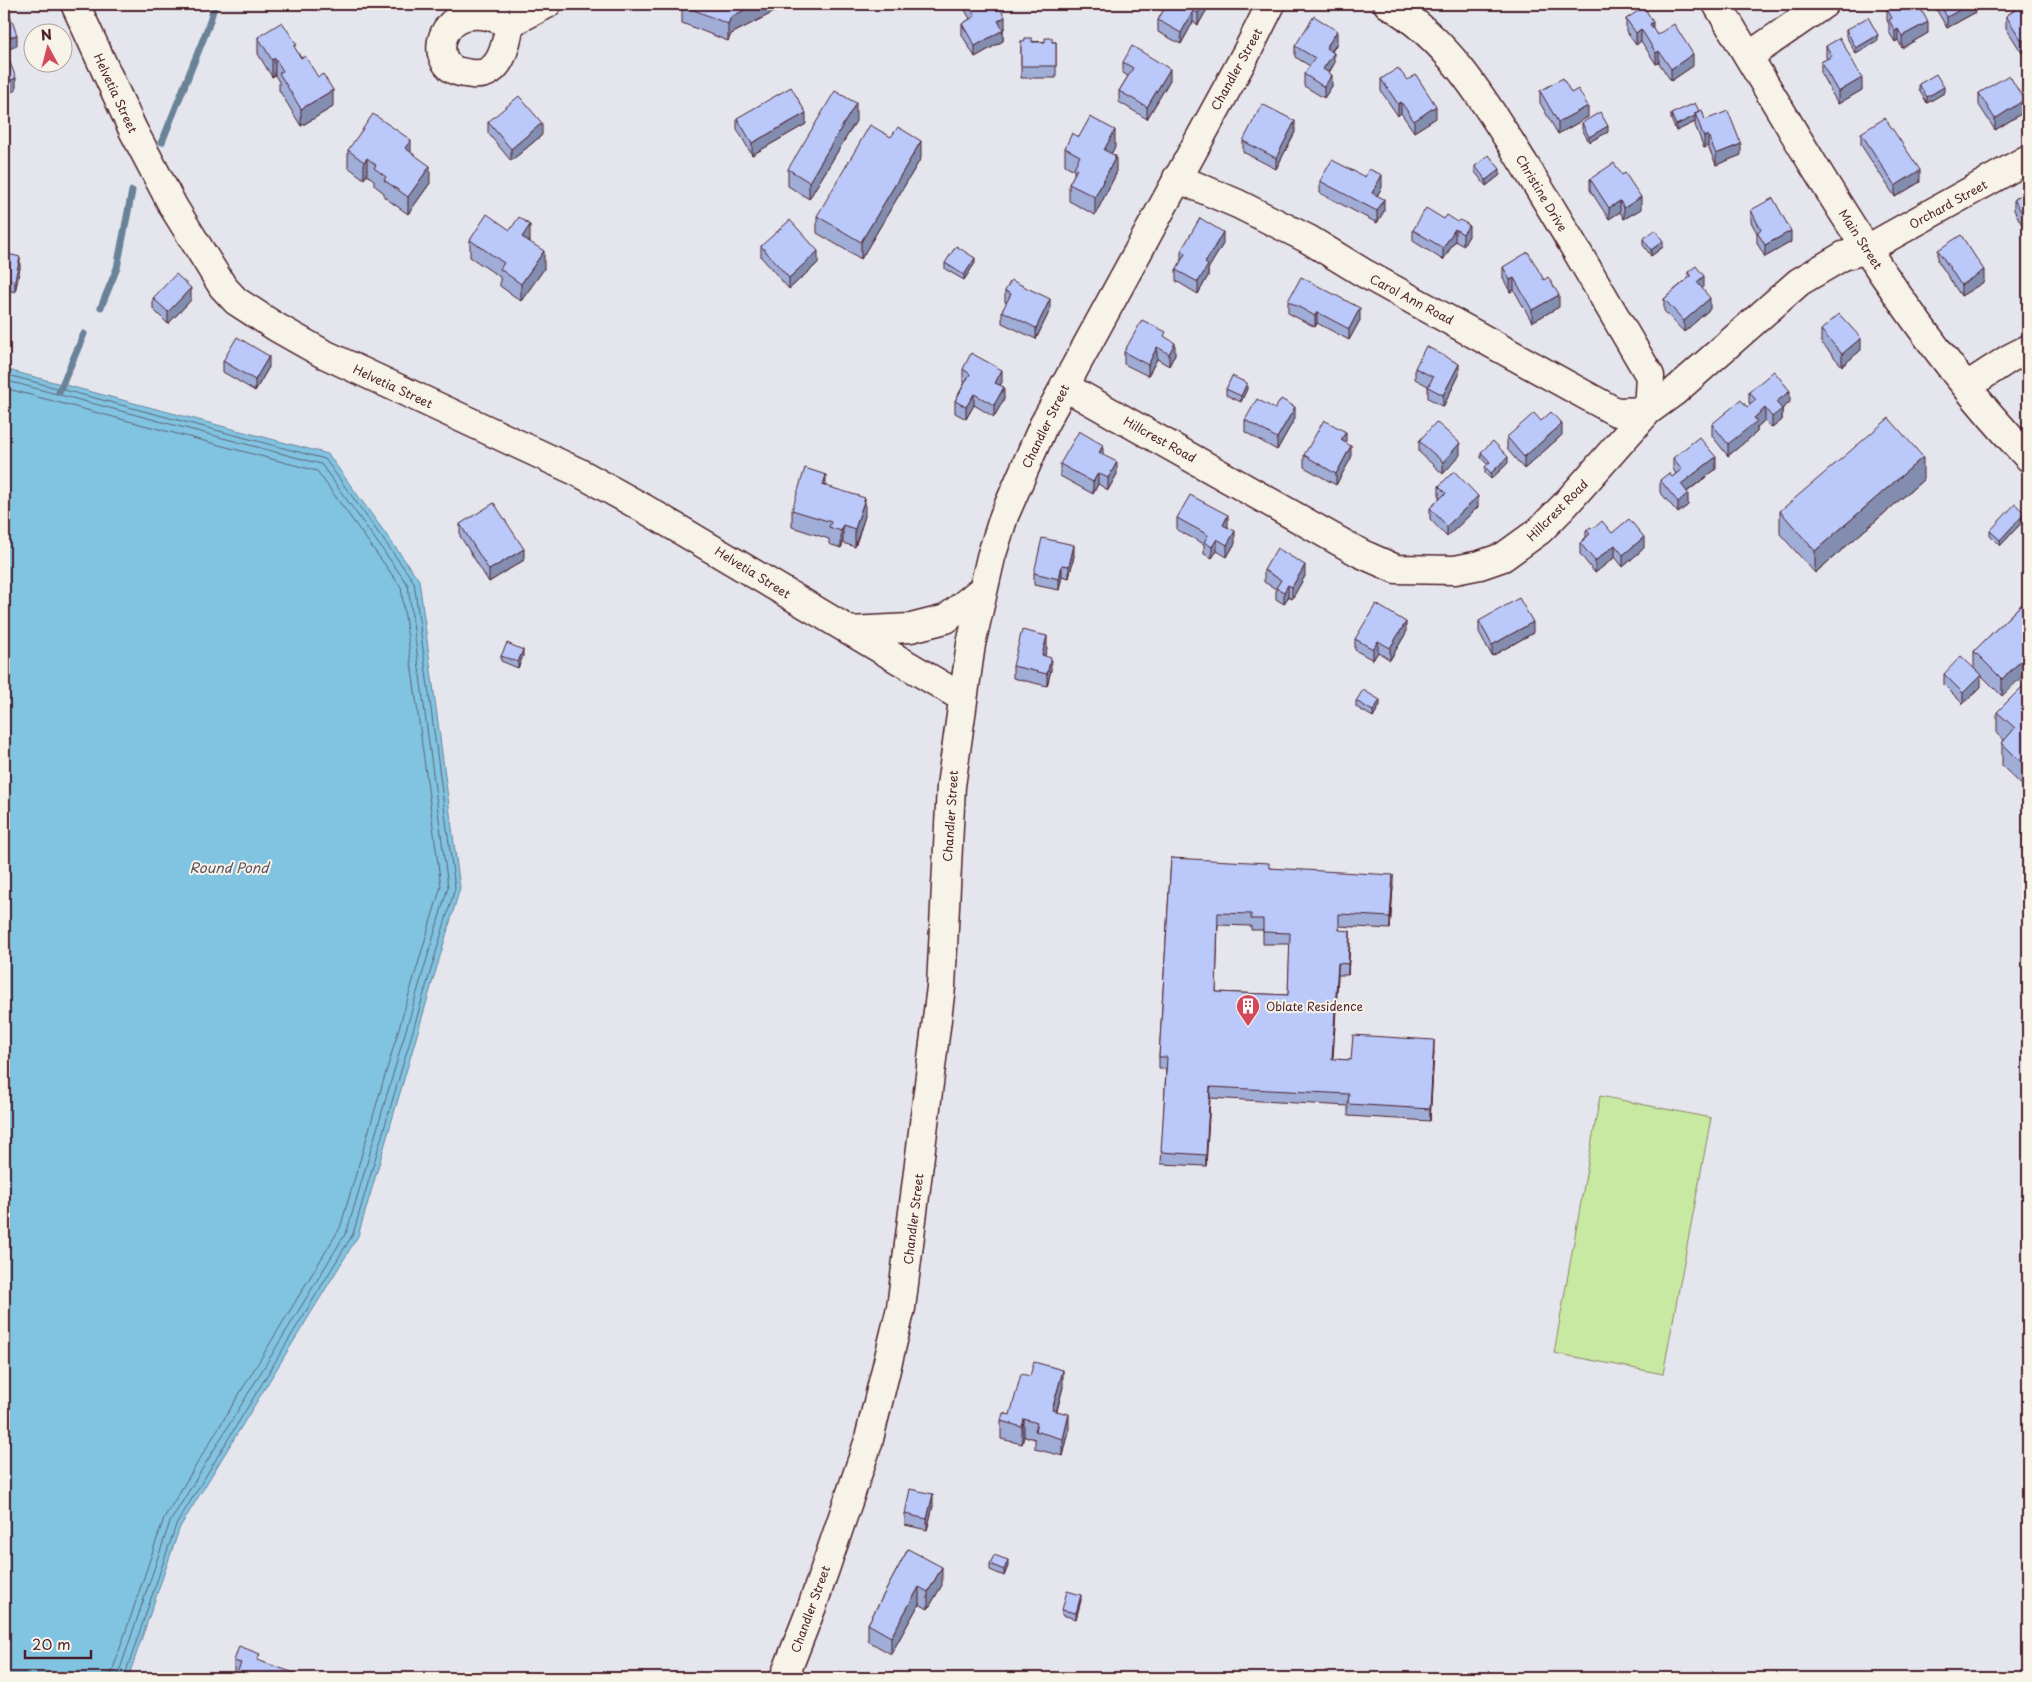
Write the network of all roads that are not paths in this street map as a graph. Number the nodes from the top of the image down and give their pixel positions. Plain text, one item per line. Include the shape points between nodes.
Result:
1 (75, 4) edge
2 (547, 4) edge
3 (1271, 4) edge
4 (1388, 4) edge
5 (1717, 4) edge
6 (1824, 4) edge
7 (510, 23) dead end
8 (1749, 56) junction
9 (2028, 159) edge
10 (1176, 178) junction
11 (1867, 249) junction
12 (2028, 349) edge
13 (1064, 386) junction
14 (1967, 386) junction
15 (1648, 410) junction
16 (2028, 457) edge
17 (982, 590) junction
18 (849, 631) junction
19 (963, 698) junction
20 (784, 1678) edge

1 - 18 street, Helvetia Street via 133,130 174,208 222,287 236,301 322,353 571,469 645,509
2 - 7 street
3 - 10 street, Chandler Street
4 - 15 street, Christine Drive via 1429,35 1456,62 1485,102 1650,376
5 - 8 street, Main Street
6 - 8 street
8 - 11 street, Main Street
9 - 11 street, Orchard Street
10 - 13 street, Chandler Street
10 - 15 street, Carol Ann Road via 1308,239 1616,412
11 - 14 street, Main Street via 1922,331
11 - 15 street, Hillcrest Road via 1842,256 1799,282 1674,392
12 - 14 street
13 - 15 street, Hillcrest Road via 1360,553 1396,569 1455,570 1503,557 1563,507
13 - 17 street, Chandler Street via 1036,440 1004,516
14 - 16 street, Main Street
17 - 18 street via 946,619 911,628
17 - 19 street, Chandler Street
18 - 19 street, Helvetia Street
19 - 20 street, Chandler Street via 950,786 941,987 901,1308 868,1444

